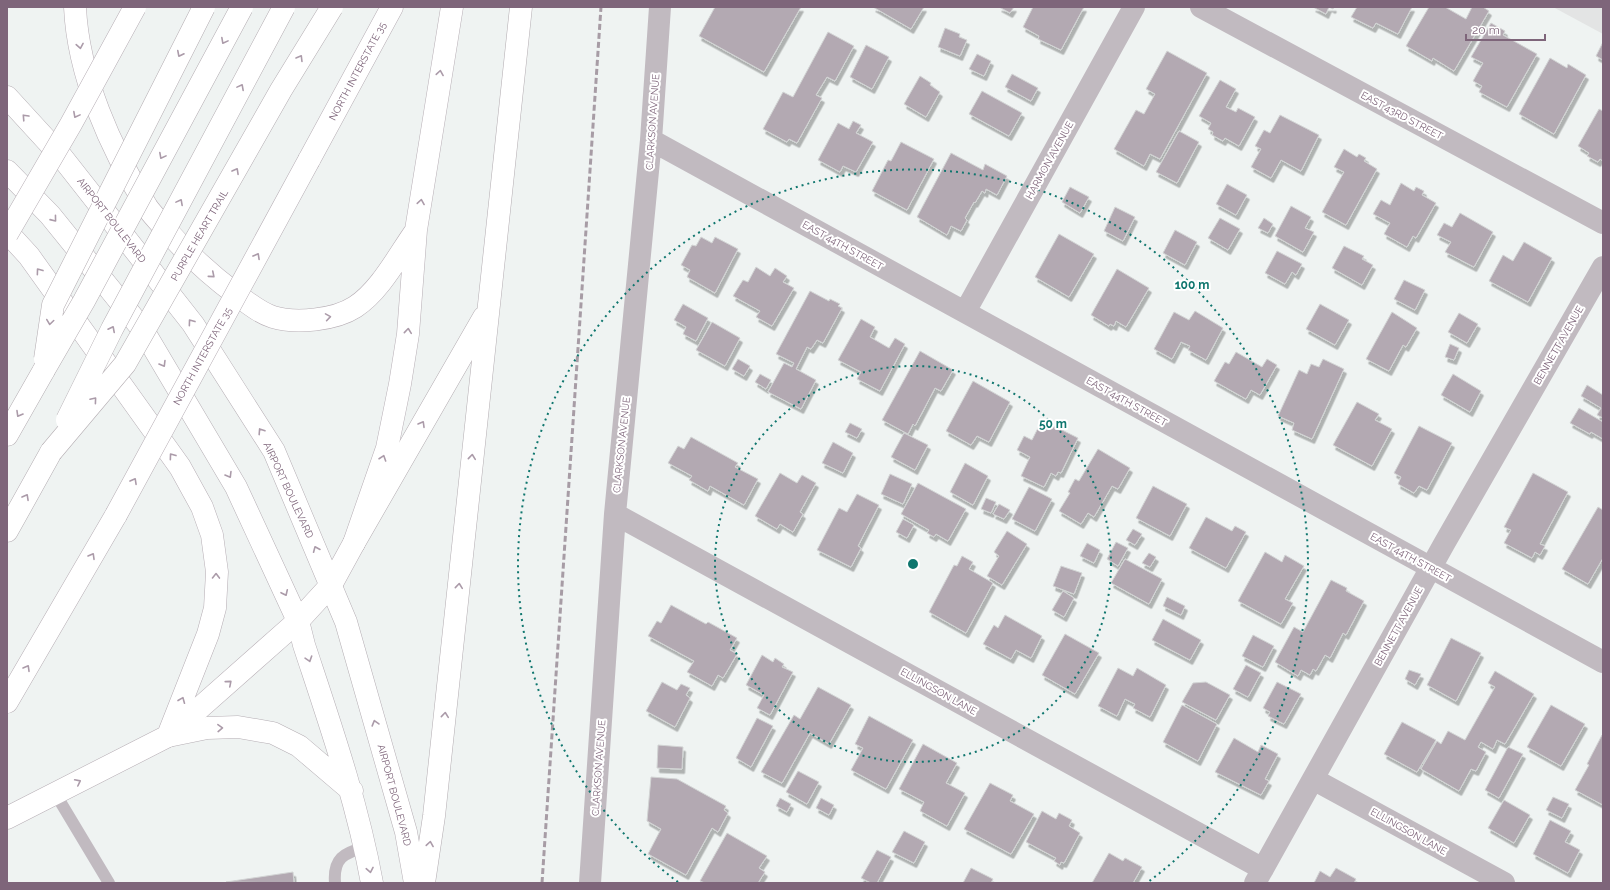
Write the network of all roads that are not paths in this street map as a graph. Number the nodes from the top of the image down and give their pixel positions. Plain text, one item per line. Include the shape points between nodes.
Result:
1 (75, 7) edge
2 (134, 7) edge
3 (204, 7) edge
4 (242, 7) edge
5 (284, 7) edge
6 (332, 7) edge
7 (392, 7) edge
8 (452, 7) edge
9 (660, 7) edge
10 (1134, 7) edge
11 (1201, 7) edge
12 (520, 13) edge
13 (7, 97) edge
14 (651, 140) junction
15 (7, 171) edge
16 (1603, 223) edge
17 (416, 230) junction
18 (7, 233) edge
19 (1603, 267) edge
20 (488, 310) junction
21 (965, 312) junction
22 (44, 370) junction
23 (7, 435) edge
24 (51, 452) junction
25 (615, 514) junction
26 (7, 531) edge
27 (354, 543) junction
28 (1430, 567) junction
29 (331, 585) junction
30 (298, 621) junction
31 (1603, 662) edge
32 (7, 702) edge
33 (168, 736) junction
34 (1313, 779) junction
35 (352, 791) junction
36 (55, 794) junction
37 (7, 818) edge
38 (365, 846) junction
39 (1259, 876) edge
40 (109, 883) edge
41 (335, 883) edge
42 (372, 883) edge
43 (415, 883) edge
44 (424, 883) edge
45 (590, 883) edge
46 (1504, 883) edge

1 -> 17 main road via 80,48 94,101 119,156 148,208 177,243 211,275 255,308 273,317 298,321 333,316 355,307 377,288
2 -> 18 main road, bridge via 71,124
3 -> 22 main road, bridge via 53,305
4 -> 22 main road, bridge
24 -> 5 main road, PURPLE HEART TRAIL, bridge via 112,329
24 -> 6 main road, PURPLE HEART TRAIL, bridge via 125,364 281,90
32 -> 7 main road, NORTH INTERSTATE 35, bridge via 116,515
17 -> 8 main road
9 - 14 street, CLARKSON AVENUE
10 - 21 street, HARMON AVENUE
11 - 16 street, EAST 43RD STREET
12 - 20 main road
29 -> 13 main road, AIRPORT BOULEVARD via 274,451 192,324 61,156
14 - 21 street, EAST 44TH STREET
14 - 25 street, CLARKSON AVENUE
15 -> 30 main road via 50,215 143,330 236,487
27 -> 17 main road via 387,448 400,384 408,334
33 -> 18 main road via 208,634 215,608 217,572 212,535 202,507 180,467 29,256
19 - 28 street, BENNETT AVENUE
27 -> 20 main road
44 -> 20 main road via 434,816
21 - 28 street, EAST 44TH STREET
22 -> 23 main road
26 -> 24 main road, PURPLE HEART TRAIL
25 - 39 street, ELLINGSON LANE
25 - 45 street, CLARKSON AVENUE
27 - 29 main road
28 - 31 street, EAST 44TH STREET
28 - 34 street, BENNETT AVENUE
29 - 30 main road
43 -> 29 main road, AIRPORT BOULEVARD via 395,789 346,622
33 -> 30 main road
30 -> 35 main road
33 -> 35 main road via 207,728 238,727 273,733 299,746
36 -> 33 main road
34 - 39 street, BENNETT AVENUE
34 - 46 street, ELLINGSON LANE
35 - 38 main road
36 - 37 main road
36 - 40 lane
38 - 41 lane via 347,852 339,860 334,872
38 -> 42 main road

